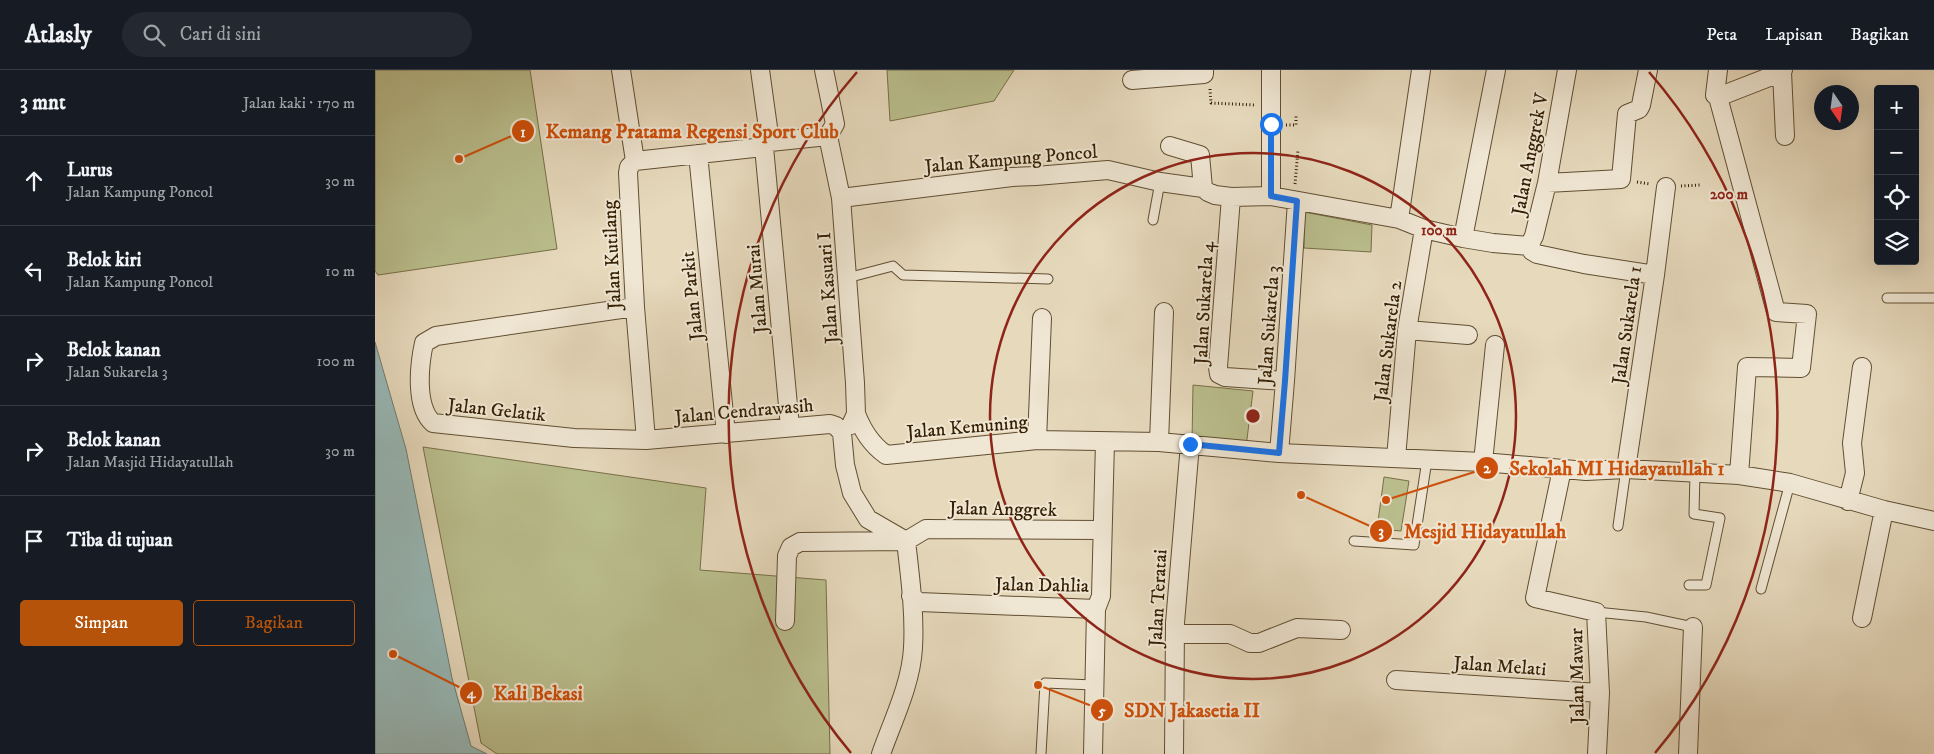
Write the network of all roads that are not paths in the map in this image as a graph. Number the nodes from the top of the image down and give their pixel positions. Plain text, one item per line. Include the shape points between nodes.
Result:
1 (621, 70) edge
2 (760, 70) edge
3 (824, 70) edge
4 (1271, 70) edge
5 (1421, 70) edge
6 (1496, 70) edge
7 (1567, 70) edge
8 (1648, 70) edge
9 (1718, 70) edge
10 (1782, 71) edge
11 (1204, 72) edge
12 (1132, 80) dead end
13 (1716, 94) junction
14 (828, 136) junction
15 (1785, 136) dead end
16 (767, 144) junction
17 (1170, 146) dead end
18 (697, 154) junction
19 (635, 161) junction
20 (1160, 182) junction
21 (1547, 183) junction
22 (1666, 186) dead end
23 (1203, 188) junction
24 (1271, 196) junction
25 (1231, 197) junction
26 (841, 198) junction
27 (1295, 200) junction
28 (1399, 219) junction
29 (1153, 220) dead end
30 (1424, 229) junction
31 (1463, 238) junction
32 (1529, 246) junction
33 (1655, 275) junction
34 (847, 278) junction
35 (1048, 279) dead end
36 (1887, 298) dead end
37 (1934, 298) edge
38 (635, 307) junction
39 (1164, 312) dead end
40 (1042, 318) dead end
41 (1407, 330) junction
42 (1468, 335) dead end
43 (1495, 345) dead end
44 (1862, 367) dead end
45 (1285, 381) junction
46 (856, 414) junction
47 (790, 428) junction
48 (842, 433) junction
49 (726, 434) junction
50 (646, 440) junction
51 (1037, 440) junction
52 (1105, 442) junction
53 (1159, 442) junction
54 (1190, 444) junction
55 (1279, 453) junction
56 (1396, 458) junction
57 (1427, 460) junction
58 (1483, 462) junction
59 (1562, 468) junction
60 (1626, 469) junction
61 (1695, 473) junction
62 (1739, 475) junction
63 (1790, 483) junction
64 (1849, 501) junction
65 (1884, 510) junction
66 (1934, 521) edge
67 (1618, 526) dead end
68 (1102, 530) junction
69 (906, 541) junction
70 (1354, 541) dead end
71 (1689, 585) dead end
72 (1761, 589) dead end
73 (911, 596) junction
74 (1096, 609) junction
75 (1596, 612) junction
76 (1862, 618) dead end
77 (785, 621) dead end
78 (1693, 627) joint
79 (1341, 630) dead end
80 (1175, 634) junction
81 (1397, 680) dead end
82 (1094, 684) junction
83 (1600, 693) junction
84 (881, 754) edge
85 (1041, 754) edge
86 (1093, 754) edge
87 (1174, 754) edge
88 (1597, 754) edge
89 (1688, 754) edge

1 - 19 street, Jalan Kutilang
2 - 16 street, Jalan Murai
3 - 14 street via 835,124
4 - 24 street
5 - 28 street
6 - 31 street
7 - 21 street, Jalan Anggrek V
8 - 21 street via 1641,105 1627,114 1621,179
9 - 13 street
10 - 13 street
10 - 15 street
11 - 12 street
13 - 62 street via 1776,312 1807,314 1801,368 1747,367
14 - 16 street
14 - 26 street, Jalan Kasuari I
16 - 18 street
16 - 47 street, Jalan Murai
17 - 23 street via 1200,155
18 - 19 street
18 - 49 street, Jalan Parkit
19 - 38 street, Jalan Kutilang via 628,173
20 - 23 street, Jalan Kampung Poncol
20 - 26 street, Jalan Kampung Poncol via 1108,170 1012,177
20 - 29 lane
21 - 32 street, Jalan Anggrek V
22 - 33 street, Jalan Sukarela 1
23 - 25 street, Jalan Kampung Poncol via 1215,196
24 - 25 street, Jalan Kampung Poncol
24 - 27 street, Jalan Kampung Poncol
25 - 45 street, Jalan Sukarela 4 via 1219,374
26 - 34 street, Jalan Kasuari I
27 - 28 street, Jalan Kampung Poncol
27 - 45 street, Jalan Sukarela 3
28 - 30 street, Jalan Kampung Poncol
30 - 31 street, Jalan Kampung Poncol
30 - 41 street, Jalan Sukarela 2
31 - 32 street, Jalan Kampung Poncol
32 - 33 street, Jalan Kampung Poncol via 1537,254
33 - 60 street, Jalan Sukarela 1
34 - 35 lane via 893,266 903,275
34 - 46 street, Jalan Kasuari I
36 - 37 lane
38 - 50 street, Jalan Kutilang
38 - 50 street, Jalan Gelatik via 436,336 424,343 421,402 426,417 433,423 574,438
39 - 53 street
40 - 51 street
41 - 42 street
41 - 56 street, Jalan Sukarela 2
43 - 58 street
44 - 64 street via 1852,443 1855,473
45 - 55 street, Jalan Sukarela 3
46 - 48 street
46 - 51 street, Jalan Kemuning via 871,441 886,455
47 - 48 street, Jalan Cendrawasih via 830,424
47 - 49 street, Jalan Cendrawasih
48 - 69 street via 852,493 868,519
49 - 50 street, Jalan Cendrawasih
51 - 52 street, Jalan Kemuning
52 - 53 street, Jalan Kemuning
52 - 68 street, Jalan Dahlia
53 - 54 street, Jalan Kemuning
54 - 55 street, Jalan Kemuning
54 - 80 street, Jalan Teratai
55 - 56 street, Jalan Kemuning
56 - 57 street, Jalan Kemuning
57 - 58 street, Jalan Kemuning
57 - 70 lane via 1414,545
58 - 59 street, Jalan Kemuning
59 - 60 street, Jalan Kemuning via 1586,471
59 - 75 street, Jalan Mawar via 1535,598
60 - 61 street, Jalan Kemuning
60 - 67 lane
61 - 62 street, Jalan Kemuning
61 - 71 lane via 1694,514 1720,518 1706,585
62 - 63 street, Jalan Kemuning
63 - 64 street, Jalan Kemuning
63 - 72 lane
64 - 65 street, Jalan Kemuning
65 - 66 street, Jalan Kemuning
65 - 76 street
68 - 69 street, Jalan Anggrek via 926,529
68 - 74 street, Jalan Dahlia via 1101,596
69 - 73 street
69 - 77 street via 800,542 791,547 787,556
73 - 74 street, Jalan Dahlia via 919,602
73 - 84 street via 913,649 906,685
74 - 82 street
75 - 78 lane via 1646,617
75 - 83 street, Jalan Mawar
78 - 89 street
79 - 80 street via 1297,628 1259,643 1230,634
80 - 87 street, Jalan Teratai
81 - 83 street, Jalan Melati
82 - 85 lane via 1045,683
82 - 86 street
83 - 88 street, Jalan Mawar

